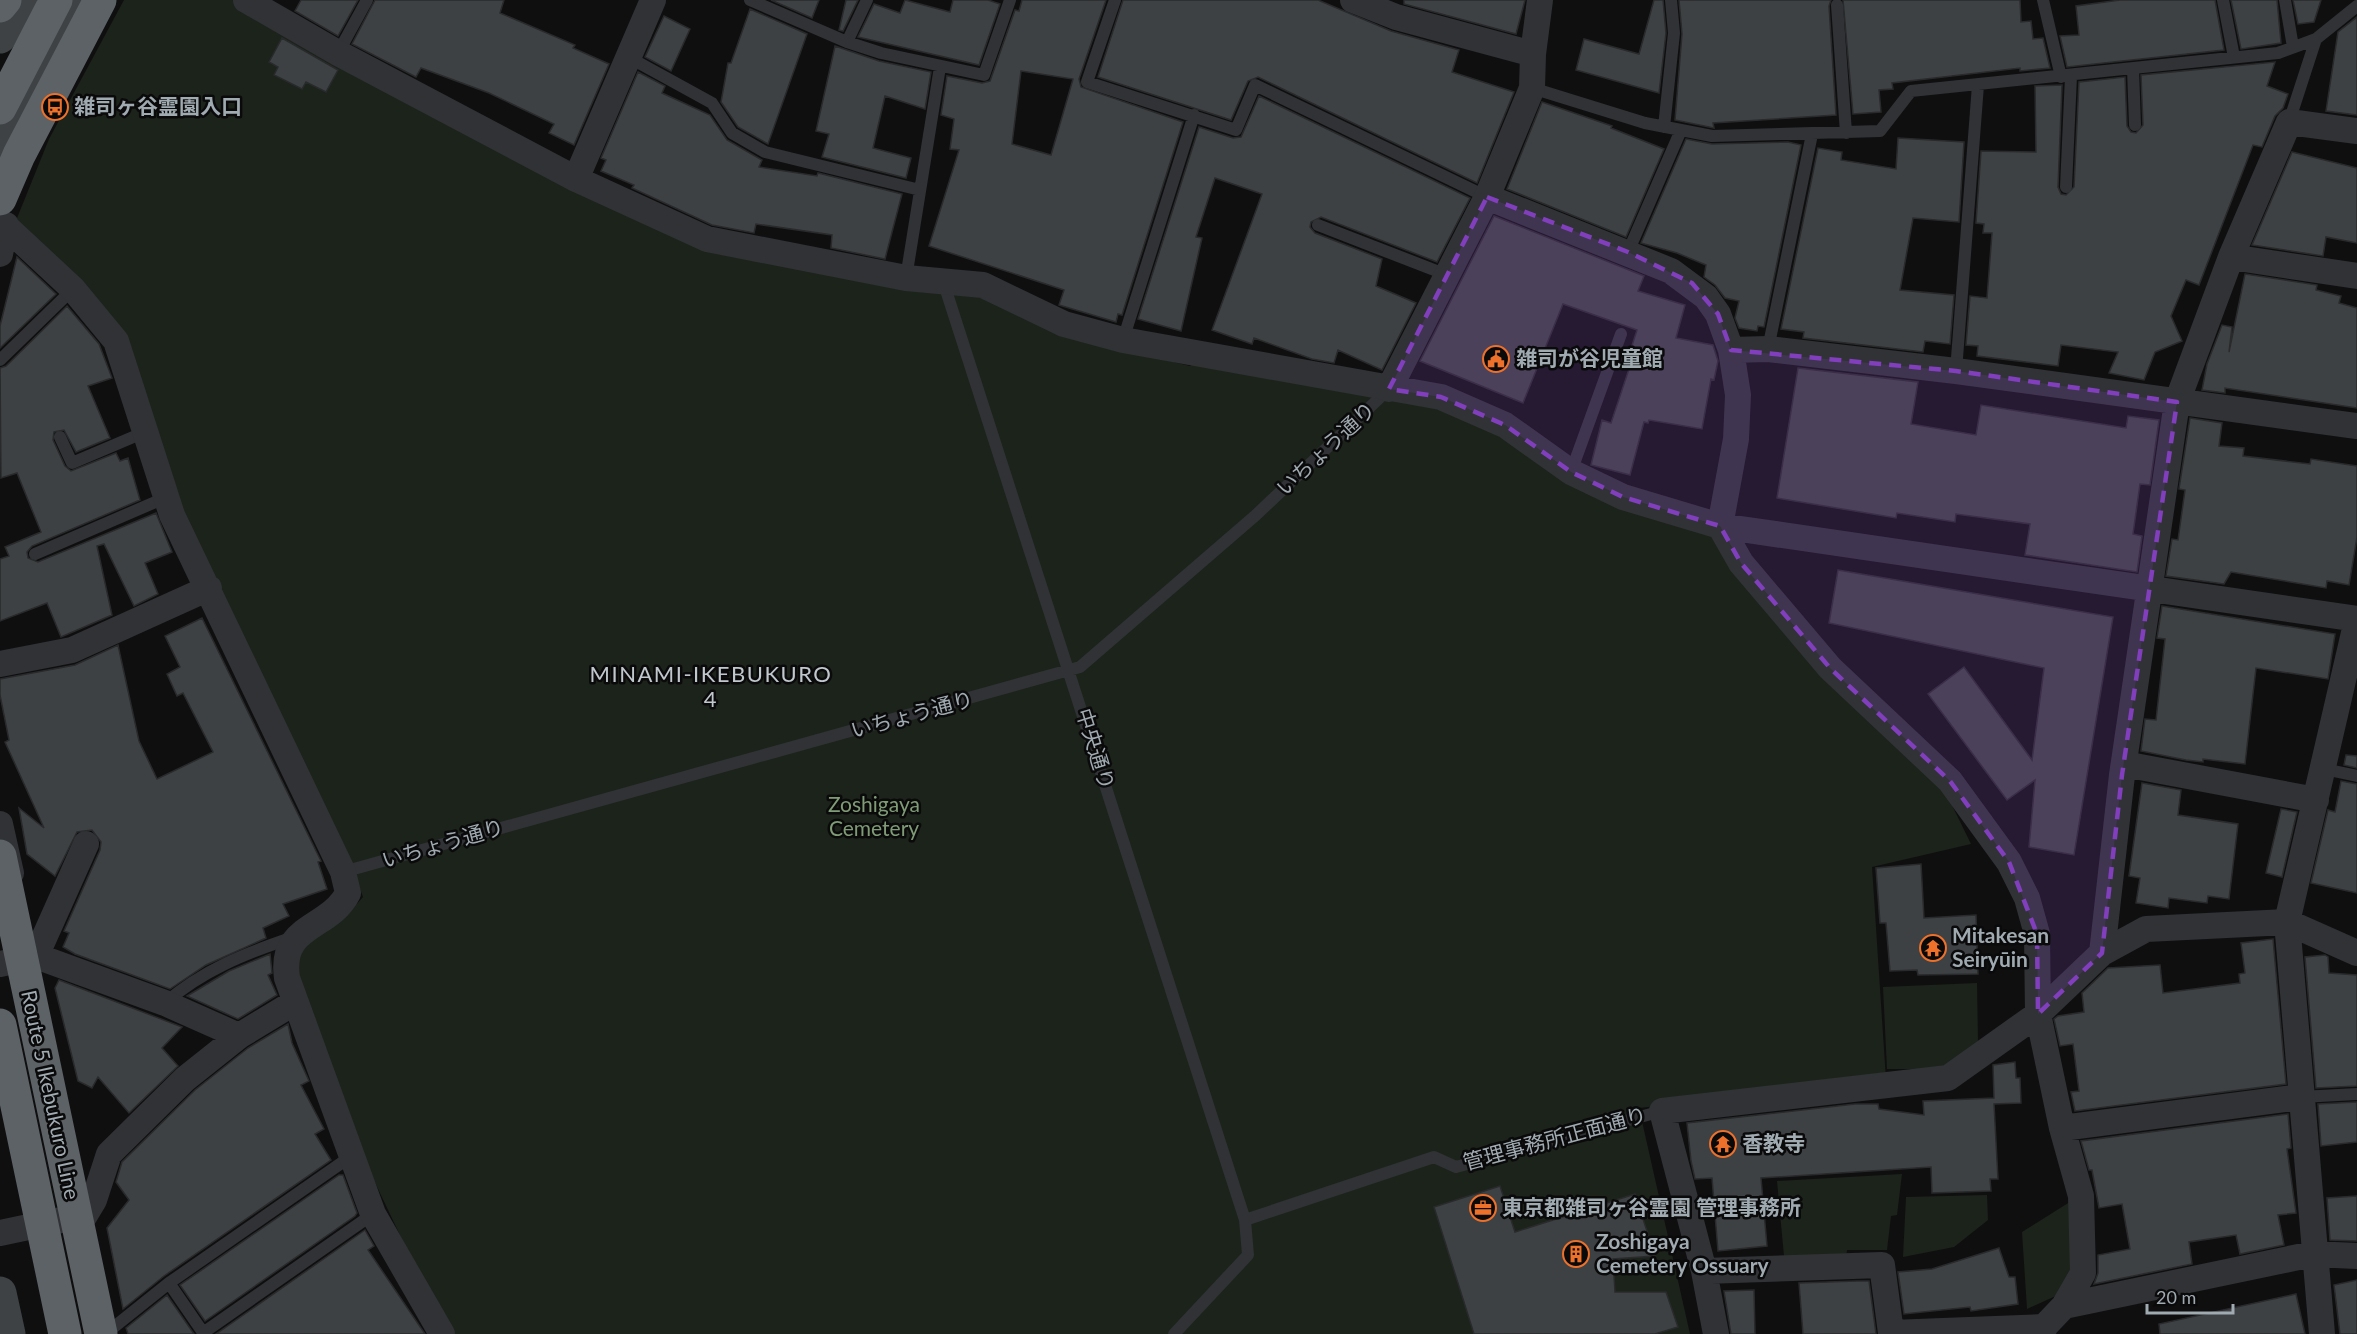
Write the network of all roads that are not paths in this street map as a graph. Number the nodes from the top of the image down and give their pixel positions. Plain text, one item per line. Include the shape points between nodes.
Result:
1 (5, 0) edge
2 (21, 0) edge
3 (56, 0) edge
4 (79, 0) edge
5 (100, 0) edge
6 (246, 0) edge
7 (367, 0) edge
8 (750, 0) edge
9 (867, 0) edge
10 (1010, 0) edge
11 (1115, 0) edge
12 (1353, 0) edge
13 (1539, 0) edge
14 (1671, 0) edge
15 (2043, 0) edge
16 (2223, 0) edge
17 (2285, 0) edge
18 (646, 2) edge
19 (1837, 5) dead end
20 (0, 6) edge
21 (2357, 6) edge
22 (0, 37) edge
23 (2316, 39) junction
24 (846, 42) junction
25 (2293, 47) junction
26 (338, 52) junction
27 (1533, 54) junction
28 (2234, 57) junction
29 (630, 58) junction
30 (940, 67) junction
31 (2133, 69) junction
32 (2066, 77) junction
33 (1978, 85) junction
34 (1532, 88) junction
35 (0, 108) edge
36 (1194, 115) junction
37 (2289, 122) junction
38 (2135, 125) dead end
39 (1664, 127) junction
40 (1681, 130) junction
41 (2357, 131) edge
42 (1846, 133) junction
43 (1812, 134) junction
44 (0, 152) edge
45 (576, 179) junction
46 (2066, 187) dead end
47 (920, 190) junction
48 (1487, 197) junction
49 (2, 215) edge
50 (1318, 225) dead end
51 (1628, 252) junction
52 (0, 254) edge
53 (2232, 257) junction
54 (1447, 275) junction
55 (2357, 276) edge
56 (906, 278) junction
57 (942, 280) junction
58 (73, 289) junction
59 (1621, 334) dead end
60 (1123, 340) junction
61 (1731, 350) junction
62 (1768, 350) junction
63 (0, 360) edge
64 (1956, 371) junction
65 (1389, 389) junction
66 (2177, 402) junction
67 (2357, 426) edge
68 (145, 432) junction
69 (60, 437) dead end
70 (1571, 472) junction
71 (167, 497) junction
72 (1720, 526) junction
73 (34, 554) dead end
74 (209, 588) junction
75 (2150, 589) junction
76 (2357, 620) edge
77 (0, 664) edge
78 (1070, 671) junction
79 (2124, 764) junction
80 (2324, 769) junction
81 (2357, 776) edge
82 (2316, 800) junction
83 (0, 824) edge
84 (86, 844) dead end
85 (0, 856) edge
86 (343, 872) junction
87 (2287, 922) junction
88 (295, 937) junction
89 (2102, 953) junction
90 (2357, 953) edge
91 (33, 957) junction
92 (0, 964) edge
93 (295, 1002) junction
94 (165, 1003) junction
95 (2038, 1014) junction
96 (0, 1025) edge
97 (239, 1036) junction
98 (2357, 1094) edge
99 (2301, 1097) junction
100 (1662, 1111) junction
101 (2062, 1128) junction
102 (350, 1157) junction
103 (373, 1214) junction
104 (84, 1215) junction
105 (1245, 1220) junction
106 (0, 1233) edge
107 (2313, 1254) junction
108 (2357, 1256) edge
109 (1704, 1271) junction
110 (169, 1283) junction
111 (0, 1293) edge
112 (2064, 1306) junction
113 (2044, 1330) edge
114 (101, 1333) edge
115 (203, 1333) edge
116 (9, 1334) edge
117 (65, 1334) edge
118 (442, 1334) edge
119 (1174, 1334) edge
120 (1716, 1334) edge
121 (2322, 1334) edge

1 - 20 highway
2 - 22 main road
3 - 35 highway
4 - 44 main road
5 - 49 highway via 19,155
6 - 26 street
7 - 26 lane
8 - 24 lane
9 - 24 lane
10 - 30 lane via 984,75
11 - 36 lane via 1087,82
12 - 27 street via 1396,17
13 - 27 street
14 - 39 lane via 1674,33
15 - 32 lane
16 - 28 lane
17 - 25 lane
18 - 29 street
19 - 42 lane
21 - 23 lane
23 - 25 lane
23 - 37 lane
24 - 30 lane
25 - 28 lane via 2278,53
26 - 45 street
27 - 34 street
28 - 31 lane
29 - 45 street
29 - 47 lane via 712,103 732,133 765,152
30 - 47 lane
31 - 32 lane
31 - 38 lane
32 - 33 lane
32 - 46 lane
33 - 42 lane via 1911,91 1880,131
33 - 64 lane
34 - 39 lane
34 - 48 street
36 - 48 lane via 1236,130 1255,85
36 - 60 lane
37 - 41 street
37 - 53 street
39 - 40 lane
40 - 43 lane via 1712,136
40 - 51 lane
42 - 43 lane
43 - 62 lane
45 - 56 street via 707,238
47 - 56 lane
48 - 51 street
48 - 54 street
49 - 52 street
49 - 58 street
50 - 54 lane
51 - 61 street via 1671,271 1706,297 1718,314
53 - 55 street
53 - 66 street
54 - 65 street
56 - 57 street
57 - 60 street via 983,285 1064,324
57 - 78 lane, 中央通り
58 - 63 lane
58 - 68 street via 116,341
59 - 70 lane
60 - 65 street
61 - 62 street
61 - 72 street via 1738,395 1736,439
62 - 64 street
64 - 66 street
65 - 70 street via 1441,397 1485,414
65 - 78 lane, いちょう通り via 1248,521 1080,667
66 - 67 street
66 - 75 street
68 - 69 lane via 72,463
68 - 71 street
70 - 72 street via 1623,497
71 - 73 lane
71 - 74 street via 172,515
72 - 75 street
72 - 95 street via 1741,563 1822,660 1950,781 2009,862 2037,934
74 - 77 street via 72,650
74 - 86 street
75 - 76 street
75 - 79 street
76 - 80 street
78 - 86 lane, いちょう通り
78 - 105 lane, 中央通り
79 - 82 street
79 - 89 street
80 - 81 lane
80 - 82 street
82 - 87 street
83 - 91 street
84 - 91 street
85 - 114 highway, Route 5 Ikebukuro Line, bridge
86 - 88 street via 348,893 342,904
87 - 89 street via 2146,929
87 - 90 street
87 - 99 street
88 - 93 street via 285,965
88 - 94 lane via 242,954 189,982
89 - 95 street
91 - 92 street
91 - 94 street
91 - 104 street
93 - 97 street
93 - 102 street
94 - 97 street
95 - 100 street via 1948,1078
95 - 101 street
96 - 117 highway, Route 5 Ikebukuro Line, bridge
97 - 104 street via 185,1079 109,1154 94,1200
98 - 99 lane
99 - 101 street
99 - 107 street
100 - 105 lane, 管理事務所正面通り via 1456,1167 1434,1157
100 - 109 street
101 - 112 street via 2081,1196 2083,1273
102 - 103 street
102 - 110 lane
103 - 115 lane
103 - 118 street
104 - 106 street
104 - 114 street
105 - 119 lane via 1248,1255
107 - 108 street
107 - 112 street
107 - 121 street
109 - 113 street via 1882,1265 1891,1333
109 - 120 street
110 - 114 lane
110 - 115 lane
111 - 116 main road
112 - 113 street

